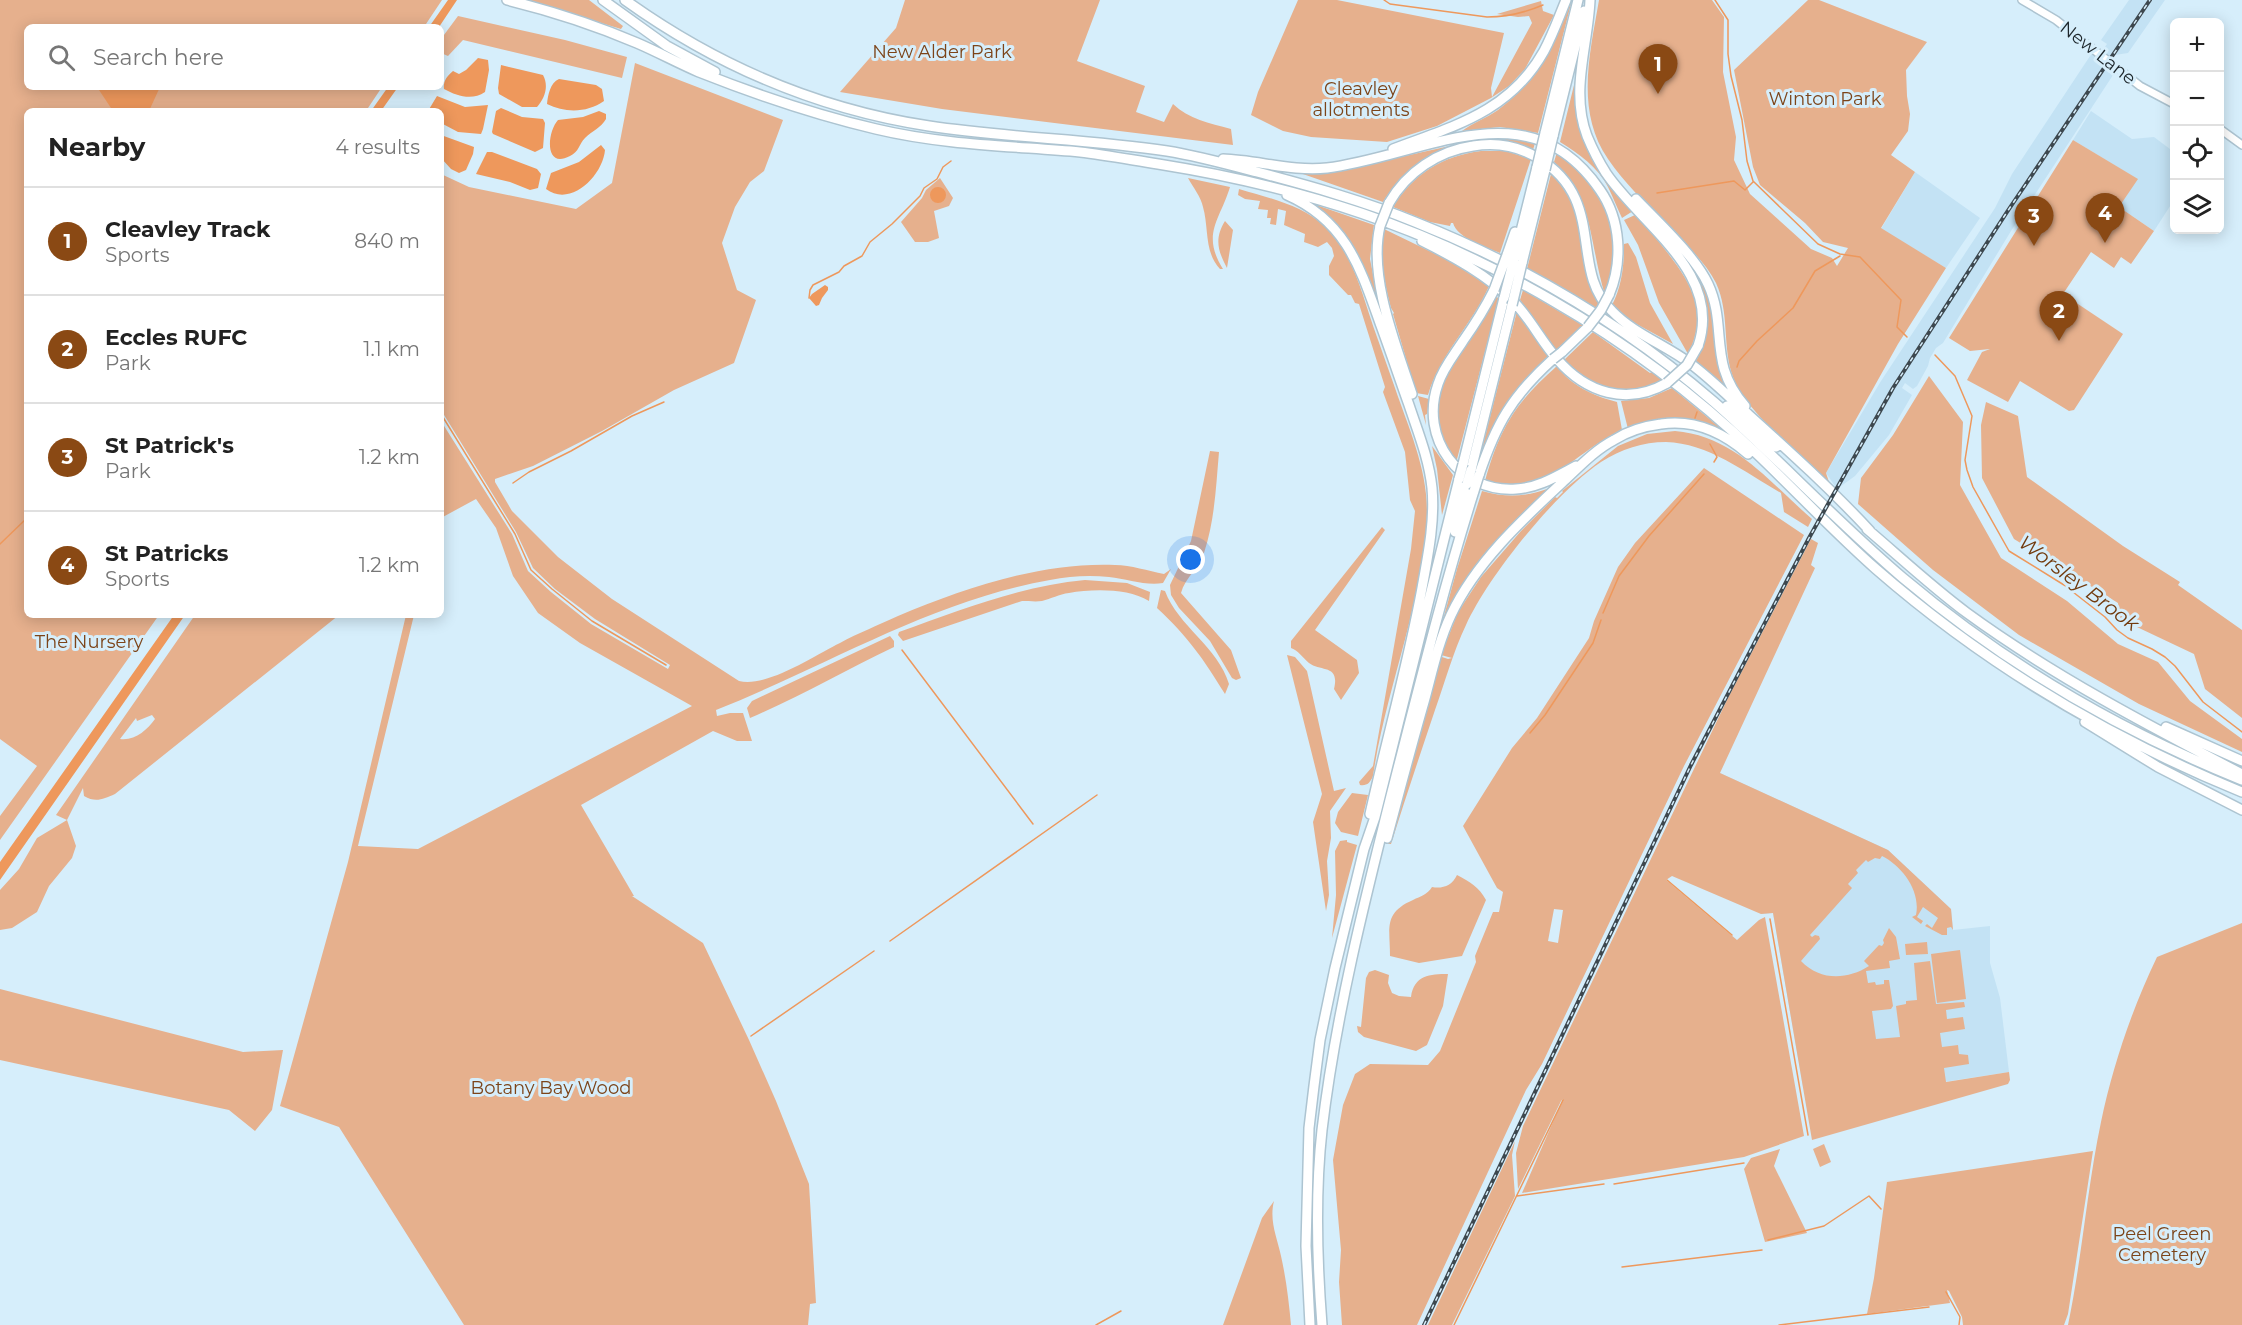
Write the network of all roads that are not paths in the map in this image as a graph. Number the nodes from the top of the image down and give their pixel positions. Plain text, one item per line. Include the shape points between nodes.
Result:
1 (507, 0) edge
2 (603, 0) edge
3 (1566, 0) edge
4 (1578, 0) edge
5 (1589, 0) edge
6 (2022, 0) edge
7 (627, 1) edge
8 (767, 96) junction
9 (2170, 101) edge
10 (2224, 132) edge
11 (1549, 134) junction
12 (2242, 145) edge
13 (1208, 159) junction
14 (1360, 161) junction
15 (1603, 166) junction
16 (1541, 168) junction
17 (1225, 176) junction
18 (1371, 215) junction
19 (1514, 259) junction
20 (1687, 380) junction
21 (1771, 435) junction
22 (1586, 461) junction
23 (1471, 470) junction
24 (1779, 476) junction
25 (1467, 485) junction
26 (1870, 531) junction
27 (1419, 644) junction
28 (2062, 703) junction
29 (2125, 710) junction
30 (2242, 761) edge
31 (2242, 774) edge
32 (2242, 780) edge
33 (2242, 792) edge
34 (2242, 810) edge
35 (1364, 849) junction
36 (1370, 889) junction
37 (1310, 1325) edge
38 (1322, 1325) edge

1 - 8 highway via 597,27 699,72
2 - 8 highway via 688,58
3 - 14 highway via 1539,58 1502,100 1463,123
4 - 11 highway
5 - 11 highway
5 - 15 highway via 1580,105 1587,136
6 - 9 street, New Lane via 2056,20 2140,86
7 - 13 highway via 680,37 738,69 778,87 858,112 946,128 1107,143
8 - 17 highway via 850,123 917,137 1083,152
10 - 12 street
11 - 16 highway, bridge
13 - 14 highway via 1310,169
13 - 20 highway via 1332,193 1462,242 1586,308
14 - 23 highway, bridge via 1491,132 1519,134 1559,148 1572,158 1589,174 1611,211 1618,254 1609,295 1588,327 1523,389
15 - 18 highway, bridge via 1675,254 1694,282 1703,313 1698,346 1687,365 1667,383 1648,392 1628,395 1584,384 1557,359 1520,309 1498,288 1475,270
15 - 21 highway via 1703,275 1714,303 1726,376
16 - 19 highway
16 - 19 highway via 1533,179
17 - 18 highway
17 - 35 highway via 1299,201 1322,215 1343,238 1364,278 1420,437 1431,486 1430,542 1418,609
18 - 24 highway via 1457,250 1580,317 1694,399
19 - 22 highway, bridge via 1437,385 1435,430 1443,451 1463,475 1500,489 1539,484
19 - 23 highway, bridge
20 - 26 highway via 1734,411
20 - 32 highway via 1762,445 1879,557 1968,628 2096,710
21 - 26 highway
21 - 27 highway, bridge via 1692,365 1626,323 1606,305 1594,280 1578,203 1561,176 1541,160 1506,146 1480,145 1435,158 1401,186 1389,202 1376,252 1380,286 1436,478 1435,543
22 - 24 highway via 1626,433 1673,423 1704,428 1728,438
22 - 36 highway via 1510,534 1456,604 1435,659
23 - 25 highway, bridge
23 - 25 highway, bridge
24 - 28 highway via 1898,588 1987,655
25 - 27 highway
25 - 36 highway
26 - 29 highway via 1944,596 1983,624
27 - 35 highway
28 - 33 highway via 2157,754
28 - 34 highway via 2121,746
29 - 30 highway
29 - 31 highway
35 - 37 highway via 1320,1040 1311,1107 1306,1246
36 - 38 highway via 1335,1041 1322,1133 1318,1239

